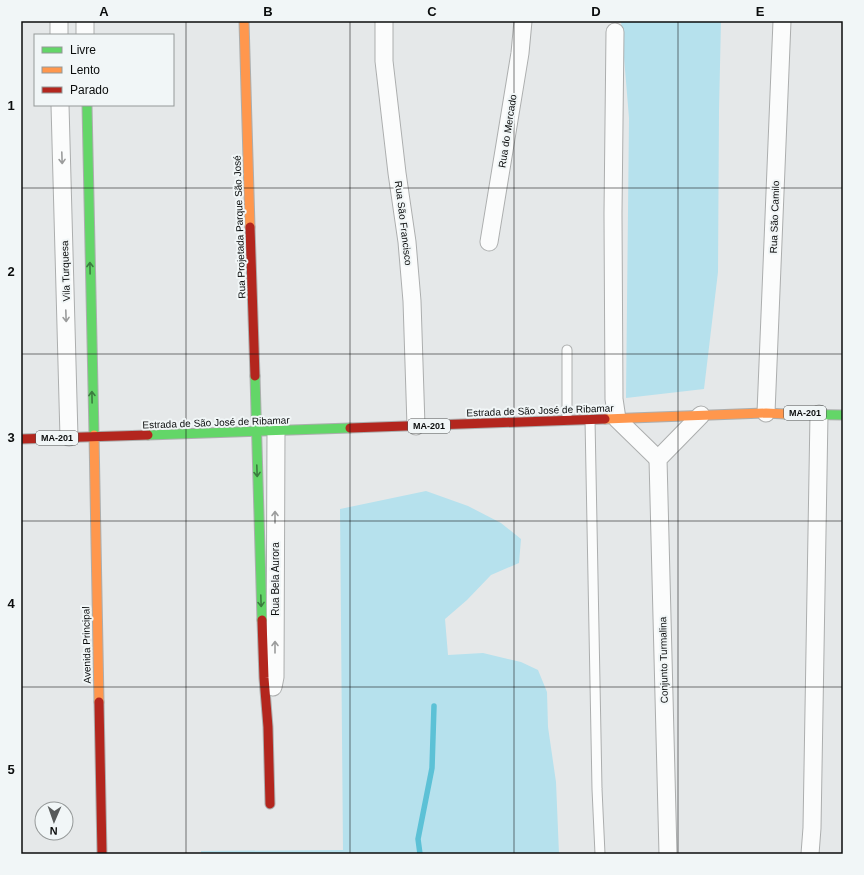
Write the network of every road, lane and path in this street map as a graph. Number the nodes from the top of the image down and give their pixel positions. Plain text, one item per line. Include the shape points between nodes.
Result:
1 (59, 21) edge
2 (85, 21) edge
3 (244, 21) edge
4 (384, 21) edge
5 (523, 21) edge
6 (782, 21) edge
7 (614, 32) dead end
8 (59, 34) edge
9 (85, 34) edge
10 (60, 106) edge
11 (87, 106) edge
12 (61, 129) junction
13 (87, 129) junction
14 (489, 242) dead end
15 (567, 350) dead end
16 (766, 413) junction
17 (819, 414) junction
18 (701, 415) junction
19 (843, 415) edge
20 (617, 419) junction
21 (567, 420) junction
22 (590, 420) junction
23 (416, 426) junction
24 (276, 431) junction
25 (256, 432) junction
26 (92, 436) junction
27 (70, 437) junction
28 (21, 439) edge
29 (658, 463) junction
30 (268, 727) junction
31 (270, 804) dead end
32 (102, 854) edge
33 (600, 854) edge
34 (668, 854) edge
35 (810, 854) edge

1 - 8 street
2 - 9 street
3 - 25 street, Rua Projetada Parque São José
4 - 23 street, Rua São Francisco via 384,61 412,301
5 - 14 street, Rua do Mercado
6 - 16 street, Rua São Camilo
7 - 20 street via 614,399
10 - 12 street, Vila Turquesa
11 - 13 street
12 - 13 street
12 -> 27 street, Vila Turquesa
26 -> 13 street
15 - 21 lane
16 - 17 street, Estrada de São José de Ribamar / MA-201
16 - 18 street, Estrada de São José de Ribamar / MA-201
17 - 19 street, Estrada de São José de Ribamar / MA-201
17 - 35 street
18 - 20 street, Estrada de São José de Ribamar / MA-201
18 - 29 street
20 - 22 street, Estrada de São José de Ribamar / MA-201
20 - 29 street
21 - 22 street, Estrada de São José de Ribamar / MA-201
21 - 23 street, Estrada de São José de Ribamar / MA-201
22 - 33 lane
23 - 24 street, Estrada de São José de Ribamar / MA-201
24 - 25 street, Estrada de São José de Ribamar / MA-201
30 -> 24 street, Rua Bela Aurora via 274,677
25 - 26 street, Estrada de São José de Ribamar / MA-201
25 -> 30 street, Rua Bela Aurora via 264,678
26 - 27 street, Estrada de São José de Ribamar / MA-201
26 - 32 street, Avenida Principal
27 - 28 street, Estrada de São José de Ribamar / MA-201
29 - 34 street, Conjunto Turmalina
30 - 31 street, Rua Bela Aurora

